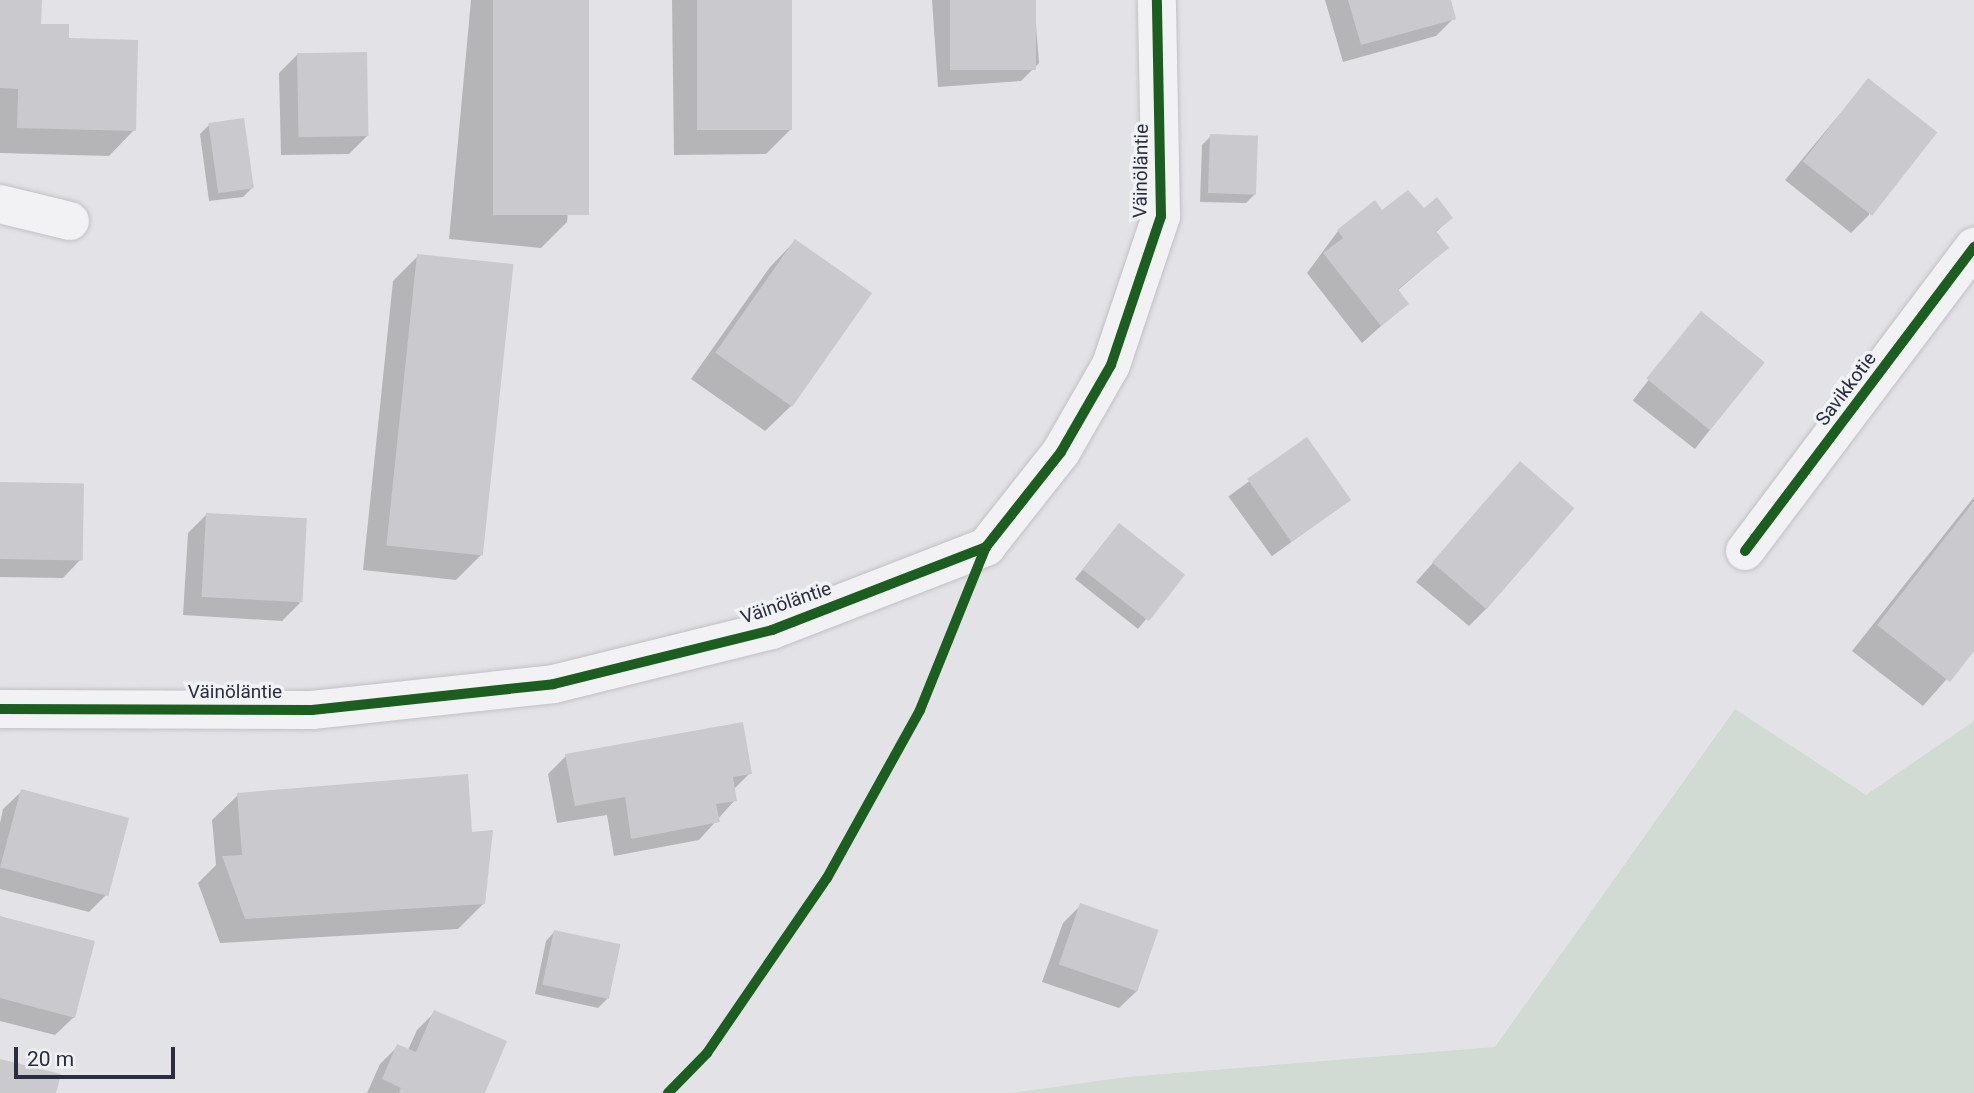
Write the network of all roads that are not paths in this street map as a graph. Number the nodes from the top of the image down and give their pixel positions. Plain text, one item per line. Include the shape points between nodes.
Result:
1 (1157, 0) edge
2 (0, 204) edge
3 (70, 221) dead end
4 (1974, 247) edge
5 (1745, 551) dead end
6 (0, 709) edge

1 - 6 street, Väinöläntie via 1161,216 1111,365 1061,452 986,547 772,630 554,684 312,710
2 - 3 street
4 - 5 street, Savikkotie

